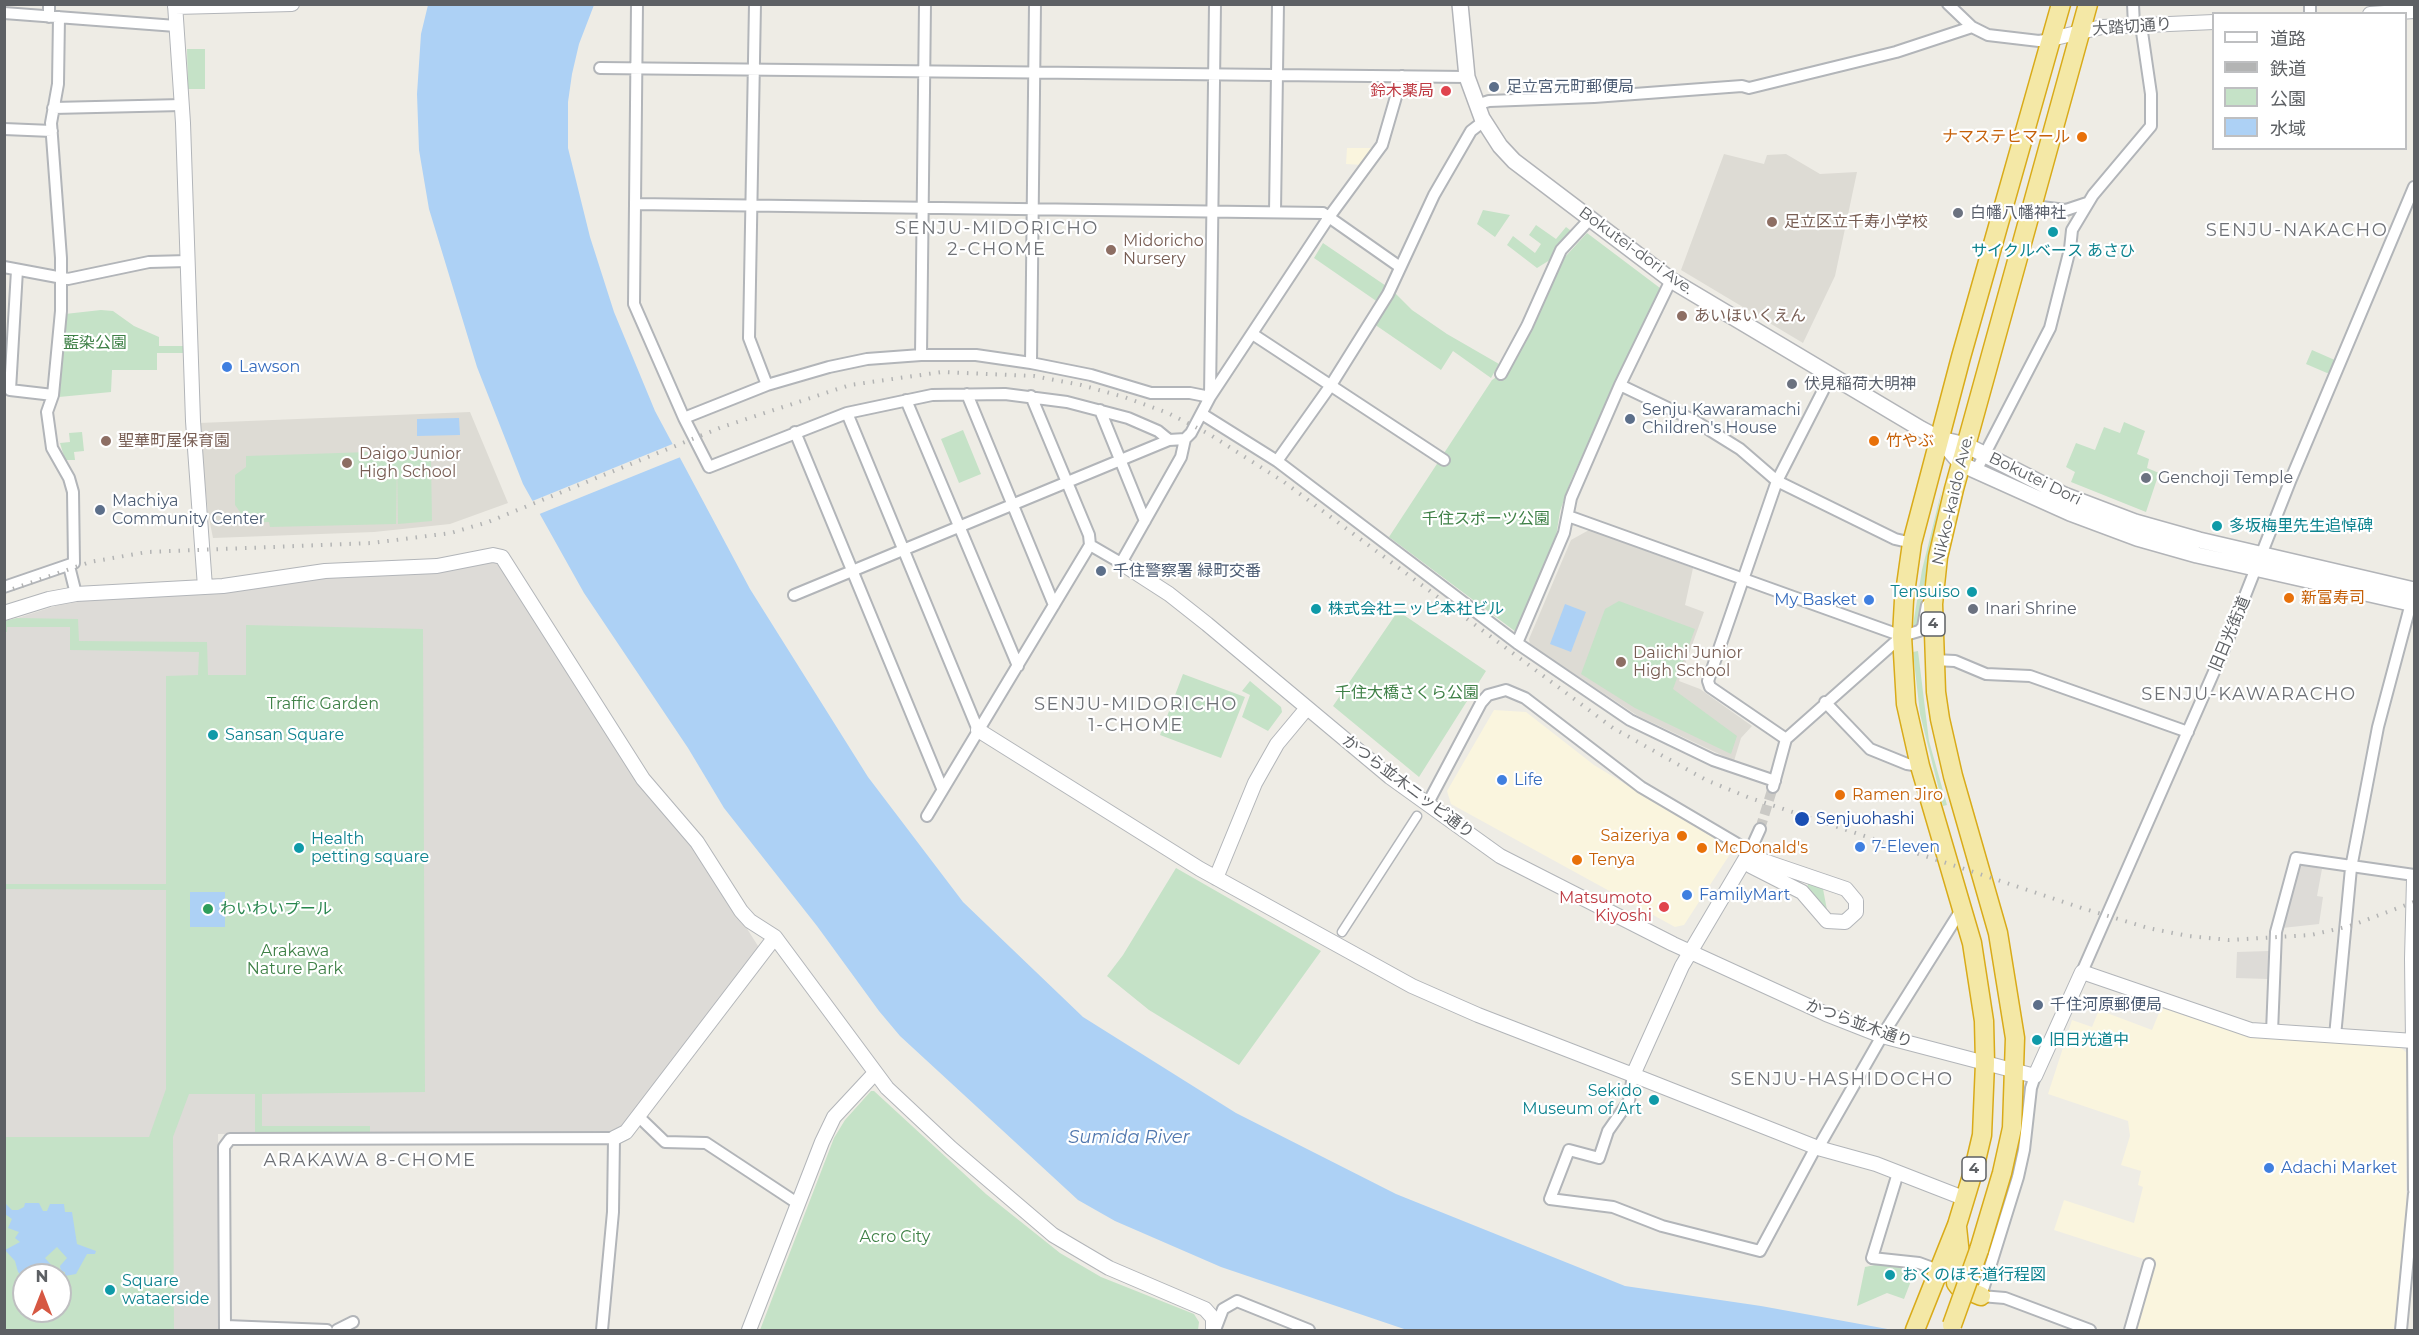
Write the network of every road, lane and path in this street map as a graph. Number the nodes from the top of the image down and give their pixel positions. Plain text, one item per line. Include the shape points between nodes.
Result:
1 (49, 4) edge
2 (292, 4) edge
3 (637, 4) edge
4 (755, 4) edge
5 (925, 4) edge
6 (1035, 4) edge
7 (1215, 4) edge
8 (1278, 4) edge
9 (1460, 4) edge
10 (1948, 4) edge
11 (2061, 4) edge
12 (2088, 4) edge
13 (2133, 4) edge
14 (175, 6) edge
15 (2415, 11) edge
16 (2400, 12) edge
17 (4, 13) edge
18 (54, 17) junction
19 (2212, 22) edge
20 (176, 26) junction
21 (2137, 26) junction
22 (1972, 27) junction
23 (2081, 31) junction
24 (2051, 39) junction
25 (600, 68) dead end
26 (636, 68) junction
27 (754, 69) junction
28 (924, 71) junction
29 (1035, 72) junction
30 (1215, 74) junction
31 (1277, 75) junction
32 (1402, 76) junction
33 (1467, 77) junction
34 (182, 105) junction
35 (1476, 105) junction
36 (53, 108) junction
37 (1484, 121) junction
38 (4, 129) edge
39 (52, 131) junction
40 (2415, 187) edge
41 (2087, 203) junction
42 (635, 204) junction
43 (752, 206) junction
44 (2033, 206) junction
45 (922, 208) junction
46 (1033, 209) junction
47 (2066, 210) junction
48 (1213, 212) junction
49 (1275, 212) junction
50 (1329, 217) junction
51 (1590, 219) junction
52 (2072, 230) junction
53 (188, 261) junction
54 (4, 267) edge
55 (1401, 267) junction
56 (17, 270) junction
57 (62, 279) junction
58 (1671, 280) junction
59 (1254, 335) junction
60 (921, 355) junction
61 (1031, 363) junction
62 (1500, 374) dead end
63 (1831, 375) junction
64 (1331, 385) junction
65 (1620, 385) junction
66 (767, 386) junction
67 (967, 394) junction
68 (53, 395) junction
69 (1031, 396) junction
70 (1210, 397) junction
71 (906, 400) junction
72 (1100, 410) junction
73 (847, 413) junction
74 (1202, 414) junction
75 (684, 418) junction
76 (795, 432) junction
77 (1940, 439) junction
78 (1169, 440) junction
79 (1185, 440) junction
80 (1966, 445) junction
81 (1984, 454) junction
82 (1120, 460) junction
83 (1444, 460) dead end
84 (1277, 461) junction
85 (1968, 468) junction
86 (1777, 481) junction
87 (1067, 482) junction
88 (1013, 505) junction
89 (1568, 516) junction
90 (1145, 520) junction
91 (960, 528) junction
92 (1912, 543) junction
93 (1090, 545) junction
94 (904, 550) junction
95 (2259, 562) junction
96 (1121, 564) junction
97 (69, 566) junction
98 (1936, 571) junction
99 (852, 572) junction
100 (1743, 578) junction
101 (4, 587) edge
102 (205, 587) junction
103 (76, 594) junction
104 (794, 595) dead end
105 (2413, 599) edge
106 (1054, 605) junction
107 (4, 613) edge
108 (1902, 636) junction
109 (1517, 643) junction
110 (1934, 660) junction
111 (1018, 666) junction
112 (1825, 702) junction
113 (1307, 708) junction
114 (978, 730) junction
115 (2188, 732) junction
116 (1786, 739) junction
117 (1920, 766) junction
118 (942, 788) junction
119 (1428, 803) junction
120 (927, 816) dead end
121 (1418, 816) dead end
122 (1760, 829) tunnel mouth
123 (1748, 854) junction
124 (2351, 868) junction
125 (2415, 877) edge
126 (1216, 878) junction
127 (1963, 907) junction
128 (1342, 932) dead end
129 (775, 938) junction
130 (1690, 951) junction
131 (2082, 972) junction
132 (2272, 1032) junction
133 (1882, 1036) junction
134 (2335, 1036) junction
135 (2414, 1042) edge
136 (1985, 1063) junction
137 (2016, 1071) junction
138 (874, 1074) junction
139 (1633, 1075) junction
140 (2035, 1076) junction
141 (638, 1116) junction
142 (614, 1138) junction
143 (1817, 1148) junction
144 (1898, 1173) junction
145 (2415, 1192) edge
146 (1966, 1198) junction
147 (797, 1203) junction
148 (1957, 1224) junction
149 (2149, 1264) dead end
150 (1938, 1270) junction
151 (1981, 1296) junction
152 (353, 1322) dead end
153 (225, 1328) edge
154 (1951, 1329) edge
155 (327, 1330) edge
156 (337, 1330) edge
157 (602, 1330) edge
158 (749, 1330) edge
159 (1214, 1330) edge
160 (1309, 1330) edge
161 (1915, 1330) edge
162 (2090, 1330) edge
163 (2130, 1330) edge
164 (2401, 1330) edge

1 - 18 street
2 - 14 street
3 - 26 street
4 - 27 street
5 - 28 street
6 - 29 street
7 - 30 street
8 - 31 street
9 - 33 main road, Bokutei-dori Ave.
10 - 22 street
11 - 24 highway, Nikko-kaido Ave. / 4
12 - 23 highway, Nikko-kaido Ave. / 4
13 - 21 street
14 - 20 street
15 - 16 street
17 - 18 street
18 - 20 street
18 - 36 street via 58,84
19 - 21 street, 大踏切通り
20 - 34 street
21 - 23 street, 大踏切通り
21 - 41 street via 2151,94 2151,126
22 - 24 street via 1988,35
22 - 35 street via 1896,52 1749,88 1489,101
23 - 24 street, 大踏切通り
23 - 44 highway, Nikko-kaido Ave. / 4
24 - 77 highway, Nikko-kaido Ave. / 4
25 - 26 street
26 - 27 street
26 - 42 street
27 - 28 street
27 - 43 street
28 - 29 street
28 - 45 street
29 - 30 street
29 - 46 street
30 - 31 street
30 - 48 street
31 - 32 street
31 - 49 street
32 - 33 street
32 - 50 street via 1382,145
33 - 35 main road, Bokutei-dori Ave.
34 - 36 street
34 - 53 street
35 - 37 main road, Bokutei-dori Ave.
36 - 39 street
37 - 51 main road, Bokutei-dori Ave. via 1514,161
37 - 55 street via 1471,131 1434,195
38 - 39 street
39 - 57 street
40 - 95 street, 旧日光街道
41 - 47 street
41 - 52 street
42 - 43 street
42 - 75 street via 634,304
43 - 45 street
43 - 66 street via 749,338
44 - 47 street
44 - 80 highway, Nikko-kaido Ave. / 4
45 - 46 street
45 - 60 street
46 - 48 street
46 - 61 street
47 - 52 street
48 - 49 street
48 - 70 street
49 - 50 street via 1323,213
50 - 55 street
50 - 59 street
51 - 58 main road, Bokutei-dori Ave.
51 - 62 street via 1562,250
52 - 81 street via 2050,328
53 - 57 street via 149,262
53 - 102 street via 193,422
54 - 56 street
55 - 64 street
56 - 57 street
56 - 68 street via 10,390
57 - 68 street
58 - 63 main road, Bokutei-dori Ave.
58 - 65 street
59 - 64 street
59 - 70 street
60 - 61 street via 976,355
60 - 66 street via 867,359
61 - 70 street via 1151,393
63 - 77 main road, Bokutei-dori Ave.
63 - 86 street
64 - 83 street
64 - 84 street
65 - 86 street via 1695,421 1740,450
65 - 89 street via 1571,498
66 - 75 street
67 - 69 street
67 - 71 street
67 - 88 street
68 - 97 street via 47,412 52,448 73,492 74,564
69 - 72 street
69 - 87 street
70 - 74 street
71 - 73 street
71 - 91 street
72 - 78 street via 1158,431
72 - 82 street
73 - 76 street
73 - 94 street
74 - 79 street
74 - 84 street
75 - 76 street via 709,467
76 - 99 street
77 - 80 main road, Bokutei Dori
77 - 85 main road, Bokutei Dori
77 - 92 highway, Nikko-kaido Ave. / 4
78 - 79 street
78 - 82 street
79 - 90 street via 1181,457
80 - 81 main road, Bokutei Dori
80 - 85 highway, Nikko-kaido Ave. / 4
81 - 85 street
81 - 95 main road, Bokutei Dori via 2064,495
82 - 87 street
82 - 90 street
84 - 109 street
85 - 95 main road, Bokutei Dori via 2137,538
85 - 98 highway, Nikko-kaido Ave. / 4
86 - 92 street via 1895,539
86 - 100 street
87 - 88 street
87 - 93 street
88 - 91 street
88 - 106 street
89 - 100 street
89 - 109 street
90 - 96 street
91 - 94 street
91 - 111 street
92 - 108 highway, Nikko-kaido Ave. / 4
93 - 96 street
93 - 106 street
94 - 99 street
94 - 114 street
95 - 105 main road, Bokutei Dori
95 - 115 street, 旧日光街道
96 - 113 street, かつら並木ニッピ通り via 1177,600
97 - 101 street
97 - 103 street
98 - 108 street via 1923,627
98 - 110 highway, Nikko-kaido Ave. / 4
99 - 104 street
99 - 118 street
100 - 108 street
100 - 116 street via 1707,681 1710,687
102 - 103 street
102 - 129 street via 326,571 437,566 493,555 502,557 643,779 697,842 741,911
103 - 107 street
105 - 124 street via 2378,728
106 - 111 street
108 - 112 street
108 - 117 highway, Nikko-kaido Ave. / 4 via 1906,704
109 - 116 street via 1630,720 1774,784
110 - 115 street via 1955,661 1986,674 2030,676
110 - 137 highway, Nikko-kaido Ave. / 4 via 1946,749 2005,964
111 - 114 street
112 - 116 street
112 - 117 street via 1870,749
113 - 119 street, かつら並木ニッピ通り via 1390,777
113 - 126 street via 1277,744 1255,783
114 - 118 street
114 - 126 street
115 - 131 street, 旧日光街道
117 - 127 highway, Nikko-kaido Ave. / 4
118 - 120 street
119 - 123 street via 1481,703 1488,695 1506,690 1525,698 1641,787
119 - 130 street, かつら並木ニッピ通り via 1500,856
121 - 128 street
122 - 123 street
123 - 123 street via 1846,889 1856,901 1856,912 1845,922 1827,921 1802,892 1751,866
123 - 130 street
124 - 125 street
124 - 132 street via 2295,858 2276,932
124 - 134 street
125 - 135 street
126 - 139 street via 1412,986
127 - 133 street
127 - 136 highway, Nikko-kaido Ave. / 4 via 1979,974
129 - 138 street
129 - 141 street
130 - 133 street, かつら並木通り
130 - 139 street
131 - 132 street via 2241,1028
131 - 140 street, 旧日光街道
132 - 134 street
133 - 136 street, かつら並木通り
133 - 143 street
134 - 135 street
135 - 145 street
136 - 137 street, かつら並木通り
136 - 146 highway, 4 via 1982,1135
137 - 140 street, かつら並木通り
137 - 154 highway, Nikko-kaido Ave. / 4, bridge via 2008,1150
138 - 147 street via 834,1117
138 - 159 street via 951,1148 1053,1235 1109,1268 1205,1309 1213,1318
139 - 143 street
139 - 143 street via 1629,1101 1608,1131 1599,1158 1569,1150 1550,1199 1613,1208 1760,1251
140 - 151 street via 2018,1177
141 - 142 street via 626,1132
141 - 147 street via 665,1142 706,1143
142 - 153 street via 230,1140 224,1147
142 - 157 street via 613,1212
143 - 144 street
144 - 146 street
144 - 150 street via 1872,1258 1919,1263
145 - 164 street
146 - 148 highway, 4
147 - 158 street
148 - 150 highway, 4
148 - 151 highway via 1960,1255 1956,1283
149 - 163 street
150 - 161 highway, 4
151 - 162 street via 2005,1298
152 - 156 street
153 - 155 street
159 - 160 street via 1223,1309 1237,1301

